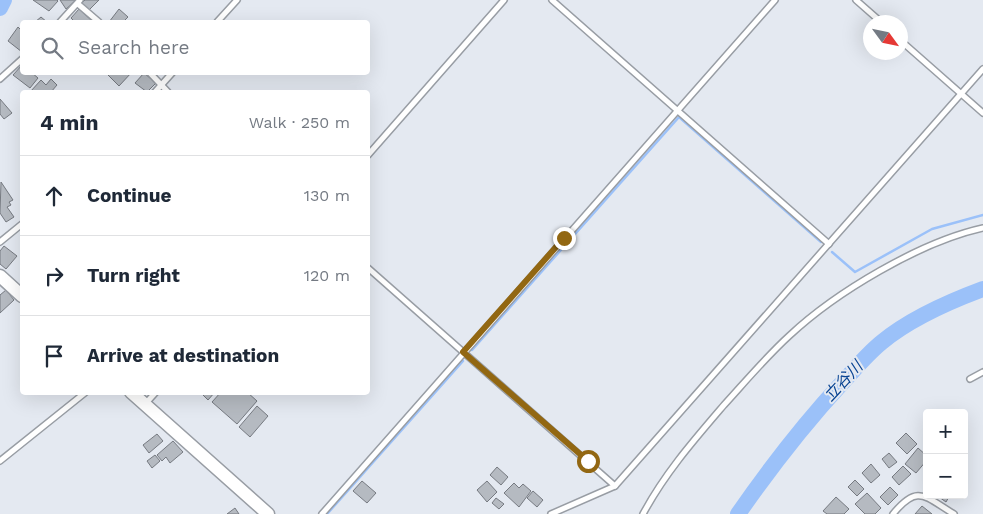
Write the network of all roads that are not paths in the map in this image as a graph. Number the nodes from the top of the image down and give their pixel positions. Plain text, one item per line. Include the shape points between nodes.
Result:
1 (237, 0) edge
2 (504, 0) edge
3 (552, 0) edge
4 (775, 0) edge
5 (856, 0) edge
6 (79, 2) edge
7 (873, 15) edge
8 (62, 20) edge
9 (97, 20) edge
10 (219, 20) edge
11 (908, 47) edge
12 (20, 61) edge
13 (983, 69) edge
14 (152, 75) edge
15 (170, 75) edge
16 (0, 79) edge
17 (161, 86) junction
18 (157, 90) edge
19 (166, 90) edge
20 (961, 94) junction
21 (677, 110) junction
22 (983, 113) edge
23 (370, 153) edge
24 (20, 226) edge
25 (983, 228) edge
26 (0, 242) edge
27 (828, 244) junction
28 (370, 270) edge
29 (0, 276) edge
30 (20, 294) edge
31 (463, 352) junction
32 (983, 372) edge
33 (970, 378) dead end
34 (82, 395) edge
35 (134, 395) edge
36 (153, 395) edge
37 (145, 405) junction
38 (0, 460) edge
39 (616, 486) junction
40 (262, 512) edge
41 (322, 514) edge
42 (551, 514) edge
43 (643, 514) edge
44 (893, 514) edge
45 (954, 514) edge

1 - 10 lane
2 - 23 lane
3 - 21 lane
4 - 21 lane
5 - 7 lane
6 - 8 lane
6 - 9 lane
11 - 20 lane
12 - 16 lane
13 - 20 lane
14 - 17 lane
15 - 17 lane
17 - 18 lane
17 - 19 lane
20 - 22 lane
20 - 27 lane
21 - 27 lane
21 - 31 lane
24 - 26 lane
25 - 43 lane via 931,245 881,272 833,301 790,335 695,439 661,482
27 - 39 lane
28 - 31 lane
29 - 30 street
31 - 39 lane
31 - 41 lane
32 - 33 lane
34 - 38 lane
35 - 37 street
36 - 37 lane
37 - 40 street
39 - 42 lane
44 - 45 lane via 909,496 914,495 925,497

